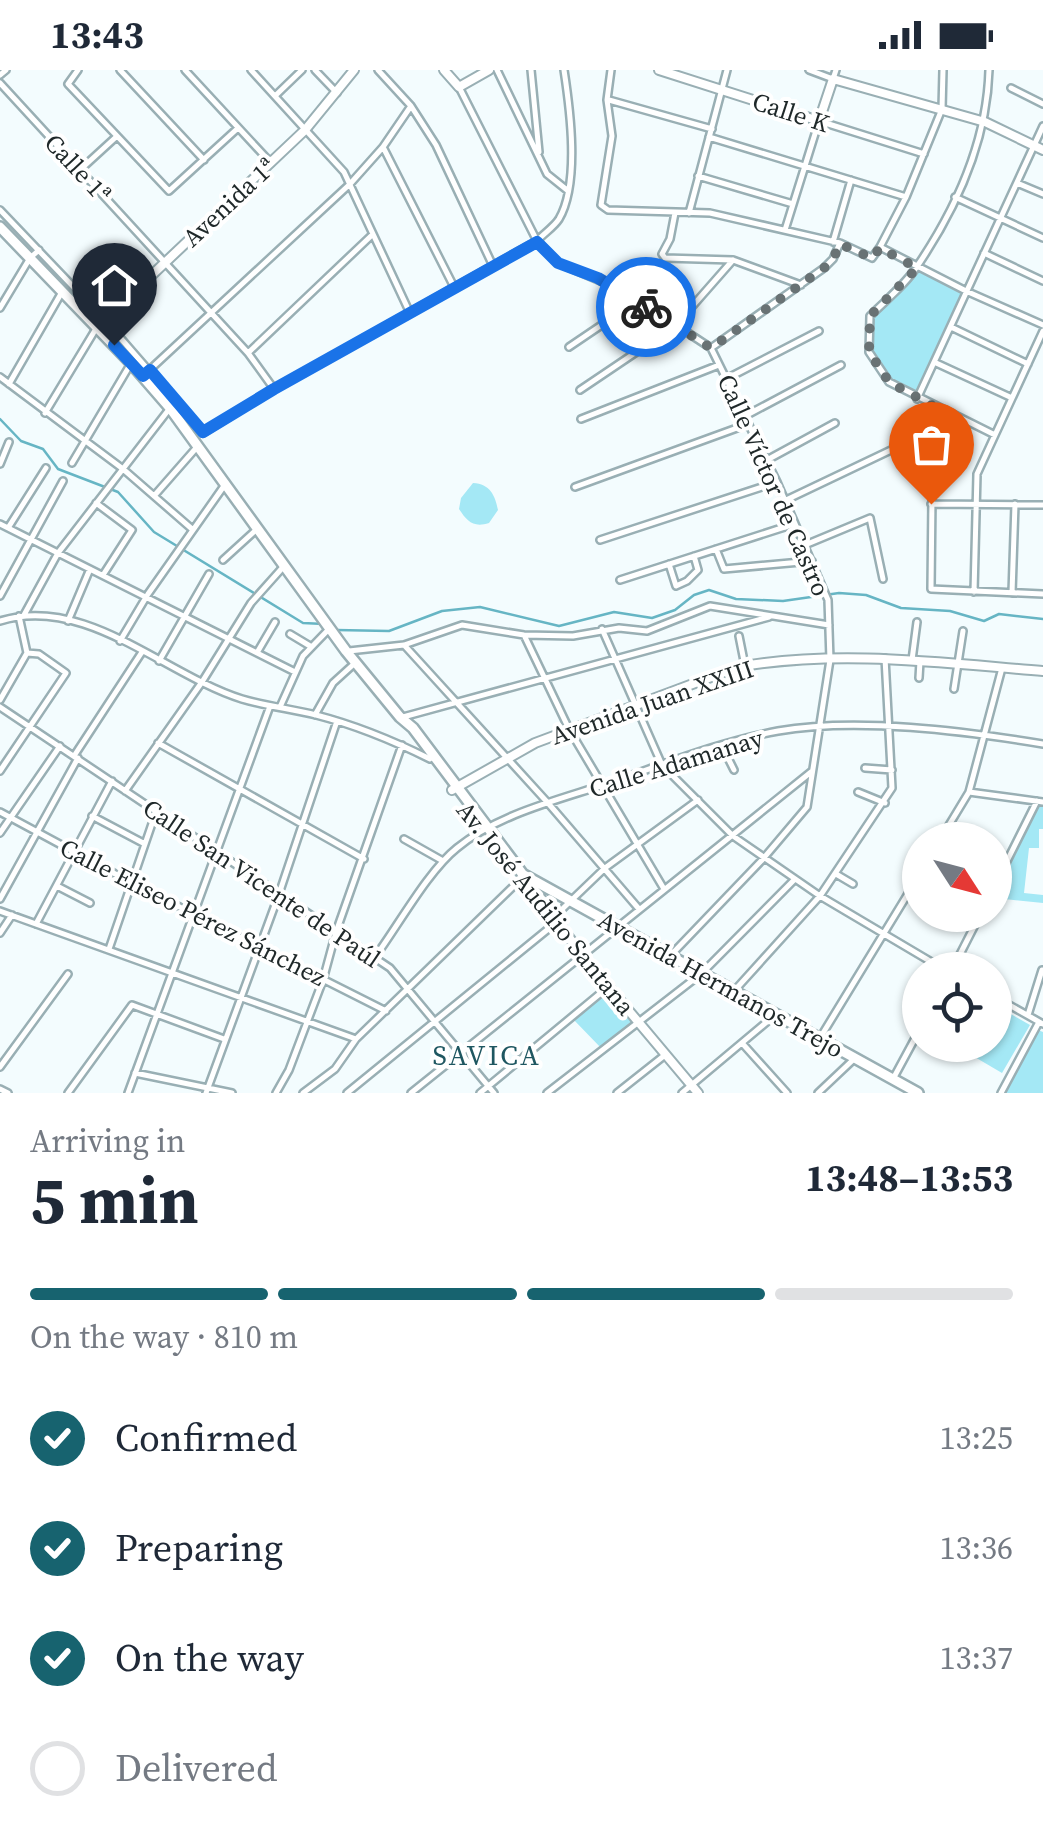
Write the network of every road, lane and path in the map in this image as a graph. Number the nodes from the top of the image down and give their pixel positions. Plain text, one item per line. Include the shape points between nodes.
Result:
1 (6, 70) edge
2 (78, 70) edge
3 (120, 70) edge
4 (185, 70) edge
5 (251, 70) edge
6 (302, 70) edge
7 (315, 70) edge
8 (354, 70) edge
9 (378, 70) edge
10 (444, 70) edge
11 (493, 70) edge
12 (531, 70) edge
13 (564, 70) edge
14 (612, 70) edge
15 (659, 70) edge
16 (727, 70) edge
17 (809, 70) edge
18 (944, 70) edge
19 (989, 70) edge
20 (834, 74) edge
21 (0, 75) edge
22 (0, 83) edge
23 (459, 87) junction
24 (1011, 88) dead end
25 (722, 90) junction
26 (336, 92) junction
27 (274, 96) junction
28 (608, 100) junction
29 (1043, 104) edge
30 (412, 106) junction
31 (942, 109) junction
32 (819, 121) junction
33 (985, 122) junction
34 (1043, 126) edge
35 (238, 128) junction
36 (712, 129) junction
37 (305, 130) junction
38 (116, 137) junction
39 (709, 137) junction
40 (383, 146) junction
41 (1038, 148) edge
42 (924, 154) junction
43 (540, 158) junction
44 (204, 160) junction
45 (270, 163) junction
46 (805, 166) junction
47 (80, 170) junction
48 (698, 176) junction
49 (851, 180) junction
50 (1017, 182) junction
51 (350, 184) junction
52 (566, 190) junction
53 (1043, 194) edge
54 (906, 197) junction
55 (955, 197) junction
56 (794, 204) junction
57 (0, 210) edge
58 (675, 213) junction
59 (689, 213) junction
60 (1000, 218) junction
61 (0, 227) edge
62 (786, 230) junction
63 (372, 235) junction
64 (1043, 238) edge
65 (537, 242) junction
66 (836, 243) junction
67 (880, 248) junction
68 (38, 250) junction
69 (984, 253) junction
70 (30, 258) junction
71 (732, 260) junction
72 (166, 261) junction
73 (494, 266) junction
74 (917, 268) junction
75 (1043, 281) edge
76 (801, 285) junction
77 (454, 287) junction
78 (62, 292) junction
79 (966, 292) junction
80 (637, 300) junction
81 (0, 308) edge
82 (210, 312) junction
83 (410, 312) junction
84 (101, 323) junction
85 (674, 326) junction
86 (951, 327) junction
87 (1043, 328) edge
88 (819, 331) dead end
89 (570, 348) dead end
90 (711, 348) junction
91 (248, 353) junction
92 (934, 362) junction
93 (132, 363) junction
94 (719, 364) junction
95 (1028, 364) junction
96 (841, 365) dead end
97 (146, 373) junction
98 (0, 378) edge
99 (726, 379) junction
100 (9, 384) junction
101 (274, 389) junction
102 (580, 390) dead end
103 (1012, 398) junction
104 (917, 399) junction
105 (933, 406) junction
106 (170, 408) junction
107 (45, 413) junction
108 (745, 416) junction
109 (581, 419) dead end
110 (835, 423) dead end
111 (748, 424) junction
112 (995, 435) junction
113 (9, 442) dead end
114 (85, 442) junction
115 (199, 445) junction
116 (891, 450) dead end
117 (766, 460) junction
118 (72, 463) dead end
119 (0, 464) edge
120 (46, 468) dead end
121 (123, 470) junction
122 (63, 481) dead end
123 (776, 482) junction
124 (226, 483) junction
125 (575, 486) dead end
126 (154, 496) junction
127 (784, 501) junction
128 (96, 504) junction
129 (931, 504) junction
130 (976, 504) junction
131 (1015, 504) junction
132 (1043, 504) edge
133 (0, 524) edge
134 (794, 524) junction
135 (8, 528) junction
136 (192, 528) junction
137 (257, 529) junction
138 (32, 540) junction
139 (600, 540) dead end
140 (805, 546) junction
141 (716, 548) junction
142 (58, 553) junction
143 (694, 556) junction
144 (223, 560) dead end
145 (812, 562) junction
146 (669, 564) junction
147 (284, 566) junction
148 (90, 569) junction
149 (209, 574) dead end
150 (103, 576) junction
151 (883, 579) dead end
152 (620, 580) dead end
153 (974, 592) junction
154 (1012, 593) junction
155 (1043, 594) edge
156 (0, 596) edge
157 (146, 597) junction
158 (22, 616) junction
159 (773, 616) junction
160 (184, 617) junction
161 (0, 621) edge
162 (68, 621) junction
163 (275, 622) dead end
164 (917, 622) dead end
165 (828, 624) junction
166 (326, 625) junction
167 (602, 629) junction
168 (963, 631) dead end
169 (290, 634) dead end
170 (524, 635) junction
171 (739, 636) dead end
172 (230, 638) junction
173 (120, 641) junction
174 (404, 645) junction
175 (310, 646) junction
176 (258, 651) junction
177 (346, 651) junction
178 (142, 652) junction
179 (27, 653) junction
180 (614, 658) junction
181 (885, 658) junction
182 (830, 660) junction
183 (916, 661) junction
184 (158, 662) junction
185 (355, 663) junction
186 (958, 664) junction
187 (745, 666) junction
188 (1002, 668) junction
189 (1043, 671) edge
190 (295, 672) junction
191 (544, 677) junction
192 (918, 678) dead end
193 (202, 682) junction
194 (954, 689) dead end
195 (455, 702) junction
196 (0, 703) edge
197 (634, 705) junction
198 (270, 706) junction
199 (280, 707) junction
200 (315, 714) junction
201 (400, 718) junction
202 (337, 721) junction
203 (30, 727) junction
204 (820, 727) junction
205 (890, 728) junction
206 (570, 729) junction
207 (986, 734) junction
208 (157, 742) junction
209 (402, 744) junction
210 (1043, 744) edge
211 (60, 746) junction
212 (722, 746) junction
213 (76, 757) junction
214 (507, 758) junction
215 (430, 759) junction
216 (662, 765) junction
217 (866, 768) dead end
218 (734, 770) dead end
219 (813, 770) junction
220 (893, 770) junction
221 (0, 772) edge
222 (112, 781) junction
223 (602, 785) junction
224 (455, 788) junction
225 (126, 790) junction
226 (240, 790) junction
227 (858, 792) dead end
228 (969, 792) junction
229 (698, 800) junction
230 (1040, 801) edge
231 (548, 802) junction
232 (884, 803) junction
233 (0, 812) edge
234 (156, 812) junction
235 (92, 816) junction
236 (10, 818) junction
237 (951, 822) edge
238 (303, 826) junction
239 (486, 829) junction
240 (38, 832) junction
241 (0, 833) edge
242 (732, 836) junction
243 (404, 838) dead end
244 (145, 844) junction
245 (636, 844) junction
246 (73, 851) junction
247 (1012, 853) edge
248 (218, 854) junction
249 (364, 859) junction
250 (763, 859) junction
251 (443, 861) junction
252 (605, 868) junction
253 (836, 874) junction
254 (524, 876) junction
255 (794, 879) junction
256 (132, 883) junction
257 (853, 884) dead end
258 (55, 886) junction
259 (664, 889) junction
260 (280, 894) junction
261 (820, 896) junction
262 (0, 899) edge
263 (572, 900) junction
264 (90, 902) dead end
265 (902, 904) edge
266 (640, 908) junction
267 (0, 911) edge
268 (195, 914) junction
269 (12, 915) junction
270 (556, 919) junction
271 (36, 924) junction
272 (618, 927) junction
273 (336, 932) junction
274 (0, 933) edge
275 (884, 934) junction
276 (260, 947) junction
277 (108, 949) junction
278 (916, 952) edge
279 (582, 955) junction
280 (670, 956) junction
281 (375, 958) junction
282 (1042, 970) edge
283 (171, 971) junction
284 (702, 973) junction
285 (68, 974) dead end
286 (324, 980) junction
287 (608, 987) junction
288 (410, 989) junction
289 (734, 990) junction
290 (240, 996) junction
291 (1012, 1007) edge
292 (386, 1011) junction
293 (157, 1012) junction
294 (775, 1015) junction
295 (1028, 1016) junction
296 (308, 1021) junction
297 (636, 1021) junction
298 (435, 1023) junction
299 (1041, 1023) edge
300 (820, 1038) junction
301 (224, 1039) junction
302 (356, 1040) junction
303 (742, 1044) junction
304 (460, 1053) junction
305 (666, 1055) junction
306 (855, 1058) junction
307 (902, 1060) edge
308 (0, 1067) edge
309 (135, 1074) junction
310 (892, 1078) junction
311 (0, 1089) edge
312 (695, 1089) edge
313 (207, 1090) edge
314 (491, 1090) edge
315 (8, 1093) edge
316 (68, 1093) edge
317 (128, 1093) edge
318 (232, 1093) edge
319 (276, 1093) edge
320 (303, 1093) edge
321 (348, 1093) edge
322 (411, 1093) edge
323 (480, 1093) edge
324 (547, 1093) edge
325 (617, 1093) edge
326 (682, 1093) edge
327 (787, 1093) edge
328 (818, 1093) edge
329 (918, 1093) edge
330 (1000, 1093) edge

1 - 21 street
2 - 38 street via 68,84
3 - 44 street
4 - 35 street
5 - 27 street
6 - 27 street
7 - 26 street
8 - 26 main road, Avenida 1ª
9 - 30 street
10 - 23 main road
11 - 23 main road
11 - 43 street
12 - 43 street
13 - 52 street via 574,135
14 - 28 street
15 - 25 main road, Calle K
16 - 25 street
17 - 20 street
18 - 31 street
19 - 33 street
20 - 31 main road
20 - 32 main road
22 - 47 street, Calle 1ª
23 - 65 street
24 - 29 street
25 - 32 main road, Calle K
25 - 36 street
26 - 37 main road, Avenida 1ª
27 - 37 street
28 - 36 street
28 - 58 street via 612,136 601,205
30 - 40 street
30 - 73 street
31 - 33 main road
31 - 42 street
32 - 42 street, Calle K
32 - 46 street
33 - 41 main road
33 - 55 street
34 - 41 street
35 - 44 street
35 - 45 street
36 - 39 street
37 - 45 main road, Avenida 1ª
37 - 51 street
38 - 44 street via 169,191
38 - 47 street
39 - 46 street
39 - 48 street
40 - 51 street
40 - 77 street
41 - 50 street
42 - 54 street
43 - 52 street
45 - 72 main road, Avenida 1ª
46 - 49 street
46 - 56 street
47 - 72 street, Calle 1ª
48 - 56 street
48 - 59 street
49 - 54 street
49 - 66 street
50 - 53 street
50 - 60 street
51 - 63 street
51 - 82 street
52 - 65 street via 560,218
54 - 67 street
55 - 60 street
55 - 74 street
56 - 62 street
57 - 68 street
58 - 59 street
58 - 71 street via 663,257
59 - 62 street
60 - 64 street
60 - 69 street
61 - 70 main road
62 - 66 street
63 - 83 street
63 - 91 street
65 - 73 street
65 - 80 street, Calle Víctor de Castro via 558,263
66 - 67 street via 872,258
66 - 76 street via 829,264
67 - 74 street
68 - 70 street
68 - 84 street
69 - 75 street
69 - 79 street
70 - 78 main road
70 - 81 street
71 - 76 street
71 - 85 street
72 - 82 street, Calle 1ª
72 - 84 main road, Avenida 1ª
73 - 77 street
74 - 79 street
74 - 104 street via 870,316 869,352 889,382
76 - 90 street
77 - 83 street
78 - 84 main road
78 - 100 street
79 - 86 street
79 - 87 street
80 - 85 street, Calle Víctor de Castro
80 - 89 street
82 - 91 street, Calle 1ª
82 - 97 street
83 - 101 street
84 - 93 main road
84 - 97 street
84 - 107 street
85 - 90 street, Calle Víctor de Castro
85 - 102 street
86 - 92 street
86 - 95 street
87 - 95 street
88 - 99 street
90 - 94 street, Calle Víctor de Castro
91 - 101 street, Calle 1ª
92 - 103 street
92 - 104 street
93 - 97 main road
93 - 114 street
94 - 99 street, Calle Víctor de Castro
94 - 109 street
95 - 103 street
96 - 108 street
97 - 101 street via 203,432
97 - 106 main road
98 - 100 street
99 - 108 street, Calle Víctor de Castro
100 - 107 street
103 - 112 street
104 - 105 street
105 - 112 street
105 - 129 street
106 - 115 main road
106 - 121 street
107 - 114 street
108 - 111 street, Calle Víctor de Castro
110 - 117 street
111 - 117 street, Calle Víctor de Castro
111 - 125 street
112 - 130 street via 977,474
113 - 119 street
114 - 118 street
114 - 121 street
115 - 124 main road
115 - 126 street
116 - 127 street
117 - 123 street, Calle Víctor de Castro
120 - 135 street
121 - 126 street
121 - 128 street
122 - 138 street
123 - 127 street, Calle Víctor de Castro
123 - 139 street
124 - 136 street
124 - 137 main road
126 - 136 street
127 - 134 street, Calle Víctor de Castro
128 - 142 street
128 - 150 street via 132,530
129 - 130 street
129 - 153 street via 930,588
130 - 131 street
130 - 153 street
131 - 132 street
131 - 154 street
133 - 135 street
134 - 140 street, Calle Víctor de Castro
134 - 141 street
135 - 138 street
136 - 157 street
137 - 144 street
137 - 147 main road
138 - 142 street
138 - 156 street
140 - 145 street, Calle Víctor de Castro
140 - 151 street via 870,518
141 - 143 street
141 - 145 street via 724,569
142 - 148 street
142 - 158 street
143 - 146 street
143 - 146 street via 698,570 676,586
145 - 165 street, Calle Víctor de Castro via 828,600
146 - 152 street
147 - 166 main road
147 - 172 street
148 - 150 street
148 - 162 street
149 - 160 street
150 - 157 street
153 - 154 street
154 - 155 street
157 - 160 street
157 - 173 street
158 - 161 street
158 - 162 street
158 - 179 street
159 - 165 street
159 - 167 street via 710,606 647,631
159 - 180 street
160 - 172 street
160 - 184 street
162 - 173 street
163 - 176 street
164 - 183 street
165 - 182 street, Calle Víctor de Castro
166 - 175 street
166 - 177 main road
167 - 170 street
167 - 180 street
168 - 186 street
169 - 175 street
170 - 174 street via 462,624
170 - 191 street
171 - 187 street
172 - 176 street
172 - 193 street
173 - 178 street
174 - 177 street
174 - 195 street
175 - 190 street
176 - 190 street
177 - 185 main road
178 - 184 street
178 - 213 street
179 - 196 street
179 - 203 street via 66,673
180 - 191 street
180 - 197 street
181 - 182 main road, Avenida Juan XXIII
181 - 183 main road, Avenida Juan XXIII
181 - 205 street
182 - 187 main road, Avenida Juan XXIII
182 - 204 street, Calle Víctor de Castro
183 - 186 main road, Avenida Juan XXIII
183 - 192 street
184 - 193 street
185 - 200 street
185 - 201 main road
186 - 188 main road, Avenida Juan XXIII
186 - 194 street
187 - 197 main road, Avenida Juan XXIII
188 - 189 main road, Avenida Juan XXIII
188 - 207 street
190 - 199 street
191 - 195 street
191 - 206 street
193 - 198 street
193 - 208 street
195 - 201 street
195 - 214 street
196 - 203 street, Calle San Vicente de Paúl
197 - 206 main road, Avenida Juan XXIII
197 - 216 street
198 - 199 street
198 - 226 street
199 - 200 street
200 - 202 street
201 - 215 main road, Av. José Audilio Santana
201 - 224 main road
202 - 209 street
202 - 238 street
203 - 211 street, Calle San Vicente de Paúl
203 - 221 street
204 - 205 street, Calle Adamanay
204 - 212 street, Calle Adamanay
204 - 219 street, Calle Víctor de Castro
205 - 207 street, Calle Adamanay
205 - 220 street
206 - 214 main road, Avenida Juan XXIII
206 - 223 street
207 - 210 street, Calle Adamanay
207 - 228 street
208 - 225 street
208 - 226 street
209 - 215 street
209 - 249 street
211 - 213 street, Calle San Vicente de Paúl
211 - 236 street
212 - 216 street, Calle Adamanay
212 - 218 street
213 - 222 street, Calle San Vicente de Paúl
213 - 240 street
214 - 224 main road, Avenida Juan XXIII
214 - 231 street
215 - 224 main road, Av. José Audilio Santana
216 - 223 street, Calle Adamanay
216 - 229 street
217 - 220 street
219 - 242 street
219 - 250 street, Calle Víctor de Castro via 806,810
220 - 232 street
222 - 225 street, Calle San Vicente de Paúl
222 - 235 street
223 - 231 street, Calle Adamanay
223 - 245 street
224 - 239 main road
225 - 234 street, Calle San Vicente de Paúl
226 - 238 street
226 - 248 street
227 - 232 street
228 - 230 street
228 - 237 street
229 - 242 street
229 - 245 street
230 - 247 street
231 - 239 street, Calle Adamanay
231 - 252 street
232 - 253 street
233 - 236 street, Calle Eliseo Pérez Sánchez
234 - 244 street
234 - 248 street, Calle San Vicente de Paúl
235 - 244 street
235 - 246 street
236 - 240 street, Calle Eliseo Pérez Sánchez
236 - 241 street
238 - 249 street
238 - 260 street
239 - 251 street, Calle Adamanay
239 - 254 main road
240 - 246 street, Calle Eliseo Pérez Sánchez
240 - 262 street
242 - 250 street
242 - 259 street
243 - 251 street
244 - 256 street
245 - 252 street
245 - 259 street
246 - 256 street, Calle Eliseo Pérez Sánchez
246 - 258 street
248 - 260 street, Calle San Vicente de Paúl
248 - 268 street
249 - 273 street
250 - 255 street
250 - 280 street, Calle Víctor de Castro
251 - 281 street, Calle Adamanay
252 - 263 street
252 - 266 street
253 - 257 street
253 - 261 street
254 - 263 main road, Avenida Hermanos Trejo
254 - 270 main road, Av. José Audilio Santana
254 - 288 street
255 - 261 street
255 - 284 street
256 - 268 street, Calle Eliseo Pérez Sánchez
256 - 277 street
258 - 264 street
258 - 271 street
259 - 266 street
260 - 273 street, Calle San Vicente de Paúl
260 - 276 street
261 - 275 street
261 - 289 street
263 - 270 street
263 - 272 main road, Avenida Hermanos Trejo
265 - 275 street
266 - 272 street
267 - 269 street
268 - 276 street, Calle Eliseo Pérez Sánchez
268 - 283 street
269 - 271 street
269 - 274 street
270 - 279 main road, Av. José Audilio Santana
270 - 298 street
271 - 277 street
272 - 279 street
272 - 280 main road, Avenida Hermanos Trejo
273 - 281 street, Calle San Vicente de Paúl
273 - 286 street
275 - 278 street
275 - 300 street
276 - 286 street, Calle Eliseo Pérez Sánchez
276 - 290 street
277 - 283 street
279 - 287 main road, Av. José Audilio Santana
279 - 304 street
280 - 284 main road, Avenida Hermanos Trejo
281 - 288 street, Calle San Vicente de Paúl
282 - 295 street
283 - 290 street
283 - 293 street
284 - 289 main road, Avenida Hermanos Trejo
284 - 297 street
285 - 308 street
286 - 292 street, Calle Eliseo Pérez Sánchez
286 - 296 street
287 - 297 main road, Av. José Audilio Santana
287 - 314 street
288 - 292 street
288 - 298 street, Calle San Vicente de Paúl
289 - 294 main road, Avenida Hermanos Trejo
290 - 296 street
290 - 301 street
291 - 295 street
292 - 302 street
293 - 301 street
293 - 309 street
293 - 316 street via 132,1004
294 - 300 main road, Avenida Hermanos Trejo
294 - 303 street
295 - 299 street
296 - 302 street
296 - 319 street
297 - 305 main road, Av. José Audilio Santana
297 - 324 street
298 - 304 street, Calle San Vicente de Paúl
298 - 321 street
299 - 330 street
300 - 306 main road, Avenida Hermanos Trejo
301 - 313 street
302 - 320 street via 335,1069
303 - 312 street
303 - 327 street
304 - 314 street, Calle San Vicente de Paúl
304 - 322 street
305 - 312 main road, Av. José Audilio Santana
305 - 325 street
306 - 310 main road, Avenida Hermanos Trejo
306 - 328 street
307 - 310 street
309 - 313 street
309 - 317 street
310 - 329 main road, Avenida Hermanos Trejo
311 - 315 street
312 - 326 street
313 - 318 street
314 - 323 street

